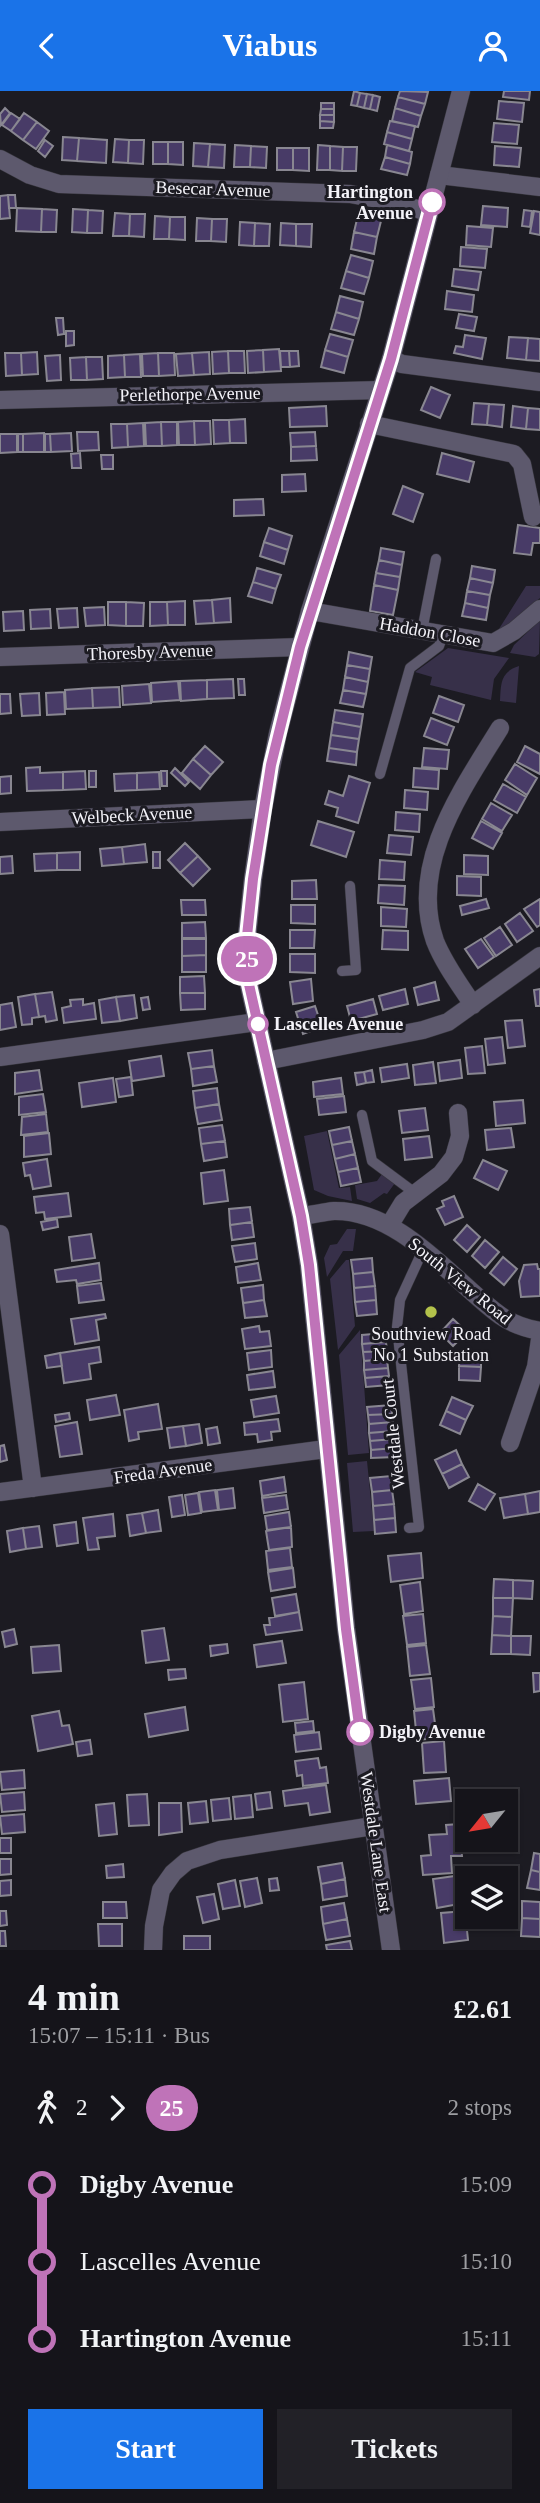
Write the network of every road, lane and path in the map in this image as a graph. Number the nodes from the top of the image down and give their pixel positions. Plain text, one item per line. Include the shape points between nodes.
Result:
1 (461, 91) edge
2 (0, 159) edge
3 (439, 175) junction
4 (540, 187) edge
5 (429, 212) junction
6 (391, 359) junction
7 (540, 382) edge
8 (381, 390) junction
9 (0, 400) edge
10 (369, 424) junction
11 (533, 517) dead end
12 (436, 559) dead end
13 (540, 609) edge
14 (310, 611) junction
15 (422, 631) junction
16 (443, 635) junction
17 (300, 647) junction
18 (0, 657) edge
19 (500, 728) dead end
20 (380, 774) dead end
21 (263, 809) junction
22 (0, 822) edge
23 (350, 886) dead end
24 (540, 956) edge
25 (342, 971) dead end
26 (473, 1005) junction
27 (257, 1023) junction
28 (0, 1057) edge
29 (266, 1061) junction
30 (458, 1113) dead end
31 (362, 1115) dead end
32 (415, 1193) junction
33 (301, 1216) junction
34 (389, 1226) junction
35 (0, 1234) edge
36 (423, 1250) junction
37 (540, 1331) edge
38 (540, 1339) edge
39 (510, 1443) dead end
40 (326, 1449) junction
41 (33, 1488) junction
42 (0, 1492) edge
43 (409, 1528) dead end
44 (373, 1826) junction
45 (153, 1950) edge
46 (391, 1950) edge

1 - 3 street, Westdale Lane East
2 - 5 street, Besecar Avenue via 59,184 350,194
3 - 4 street
3 - 5 street, Westdale Lane East
5 - 6 street, Westdale Lane East
6 - 7 street
6 - 8 street, Westdale Lane East
8 - 9 street, Perlethorpe Avenue
8 - 10 street, Westdale Lane East
10 - 11 street via 514,454 522,464
10 - 14 street, Westdale Lane East
12 - 15 lane
13 - 16 street, Haddon Close via 493,643
14 - 15 street, Haddon Close
14 - 17 street, Westdale Lane East
15 - 16 street, Haddon Close
16 - 20 lane via 439,646 410,668
17 - 18 street, Thoresby Avenue
17 - 21 street, Westdale Lane East
19 - 26 street via 436,846 428,900 436,941
21 - 22 street, Welbeck Avenue
21 - 27 street, Westdale Lane East via 246,957
23 - 25 lane via 356,970
24 - 26 street
26 - 29 street via 448,1022 423,1030
27 - 28 street
27 - 29 street, Westdale Lane East
29 - 33 street, Westdale Lane East
30 - 32 street via 460,1136 454,1157 442,1174
31 - 32 lane via 372,1161
32 - 34 street
33 - 34 street, South View Road via 334,1211
33 - 40 street, Westdale Lane East
34 - 36 street, South View Road
35 - 41 street
36 - 37 street, South View Road via 495,1312 518,1327
36 - 43 lane, Westdale Court via 400,1300 397,1327 419,1527
38 - 39 street via 536,1367
40 - 41 street, Freda Avenue
40 - 44 street, Westdale Lane East
41 - 42 street, Freda Avenue
44 - 45 street via 220,1850 187,1861 161,1890
44 - 46 street, Westdale Lane East

